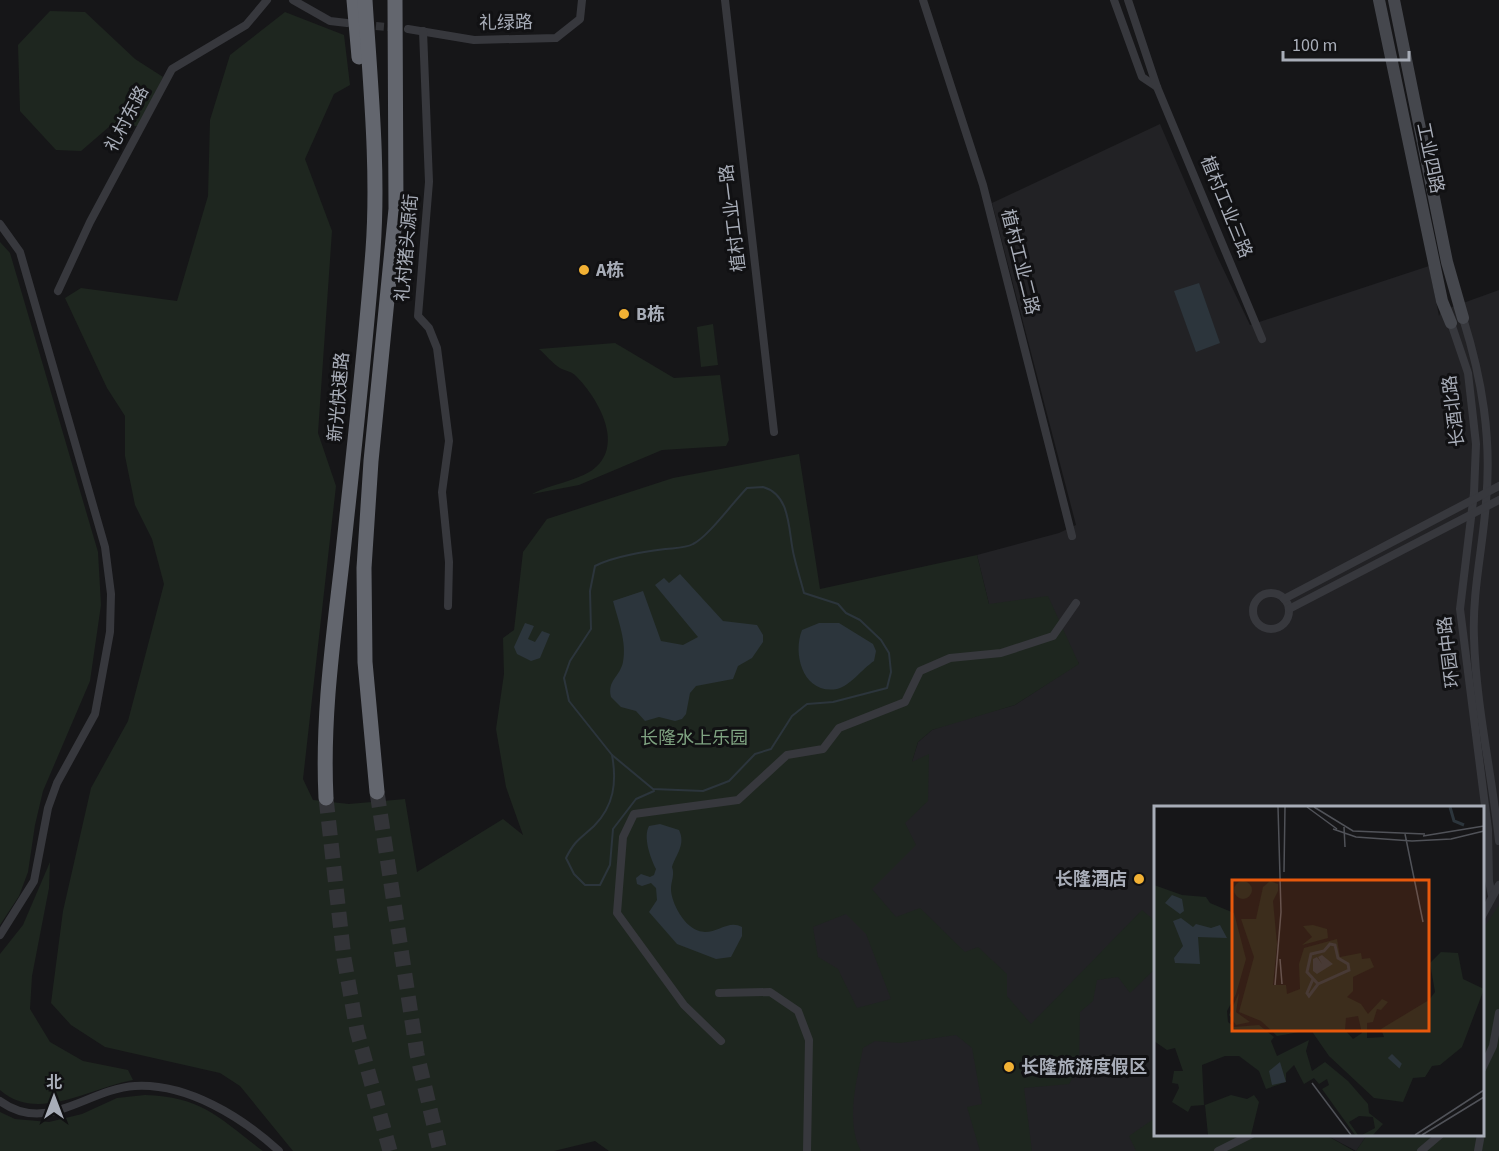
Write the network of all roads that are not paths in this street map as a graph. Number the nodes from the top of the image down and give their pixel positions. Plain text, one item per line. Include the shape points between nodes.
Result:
1 (267, 0) edge
2 (293, 0) edge
3 (354, 0) edge
4 (365, 0) edge
5 (394, 0) edge
6 (582, 0) edge
7 (725, 0) edge
8 (923, 0) edge
9 (1114, 0) edge
10 (1128, 0) edge
11 (1379, 0) edge
12 (1394, 0) edge
13 (347, 23) dead end
14 (408, 29) tunnel mouth
15 (423, 31) junction
16 (1157, 87) junction
17 (373, 184) junction
18 (0, 224) edge
19 (58, 291) dead end
20 (1463, 318) joint
21 (1451, 323) joint
22 (1262, 339) dead end
23 (774, 432) dead end
24 (1499, 486) edge
25 (1487, 492) junction
26 (1473, 499) junction
27 (1499, 501) edge
28 (1486, 507) junction
29 (1471, 514) junction
30 (1072, 536) dead end
31 (1284, 598) junction
32 (1076, 603) dead end
33 (448, 606) dead end
34 (1289, 609) junction
35 (377, 792) tunnel mouth
36 (326, 798) tunnel mouth
37 (1499, 841) edge
38 (1499, 885) edge
39 (1492, 896) junction
40 (1484, 912) edge
41 (0, 935) edge
42 (719, 993) dead end
43 (1499, 1013) edge
44 (721, 1041) dead end
45 (1484, 1065) edge
46 (0, 1101) edge
47 (1248, 1136) edge
48 (1439, 1136) edge
49 (1481, 1136) edge
50 (279, 1151) edge
51 (807, 1151) edge
52 (1218, 1151) edge
53 (1421, 1151) edge
54 (1478, 1151) edge

1 - 19 street, 礼村东路 via 246,25 172,69 90,222
2 - 13 street via 330,21
3 - 17 highway
4 - 17 highway, 新光快速路
5 - 35 highway via 396,210 364,568 365,662
6 - 15 street, 礼绿路 via 580,19 556,38 474,40
7 - 23 street, 植村工业一路
8 - 30 street, 植村工业二路 via 983,185
9 - 16 street, 植村工业三路 via 1142,77
10 - 16 street, 植村工业三路
11 - 21 street, 工业四路 via 1442,301
12 - 20 street, 工业四路 via 1447,262
14 - 15 street, 礼绿路
15 - 33 street, 礼村猪头源街 via 429,182 418,316 429,328 437,348 449,441 442,492 449,562
16 - 22 street, 植村工业三路
17 - 36 highway, 新光快速路 via 372,259 327,679
18 - 41 street via 20,252 105,547 111,594 110,632 95,714 57,783 48,808 34,881
20 - 25 street, 长酒北路 via 1484,399
21 - 26 street, 长酒北路 via 1468,373 1473,410
24 - 25 street
25 - 26 street
25 - 28 street, 环园中路
26 - 29 street, 环园中路
26 - 31 street
27 - 28 street
28 - 29 street
28 - 37 street, 环园中路 via 1474,638
29 - 34 street
29 - 39 street, 环园中路 via 1460,609 1488,829
31 - 34 street
31 - 34 street via 1274,594 1258,600 1253,610 1257,621 1266,628 1278,628 1287,620
32 - 44 street via 1053,636 1001,653 950,658 920,671 905,702 839,728 823,749 787,755 738,800 634,814 623,837 617,913 684,1005
38 - 39 street
39 - 40 street
42 - 51 street via 770,992 798,1011 809,1041
43 - 45 street via 1493,1046
46 - 50 street via 22,1112 51,1114 103,1092 135,1086 162,1088 197,1097 265,1138
47 - 52 street
48 - 53 street
49 - 54 street

